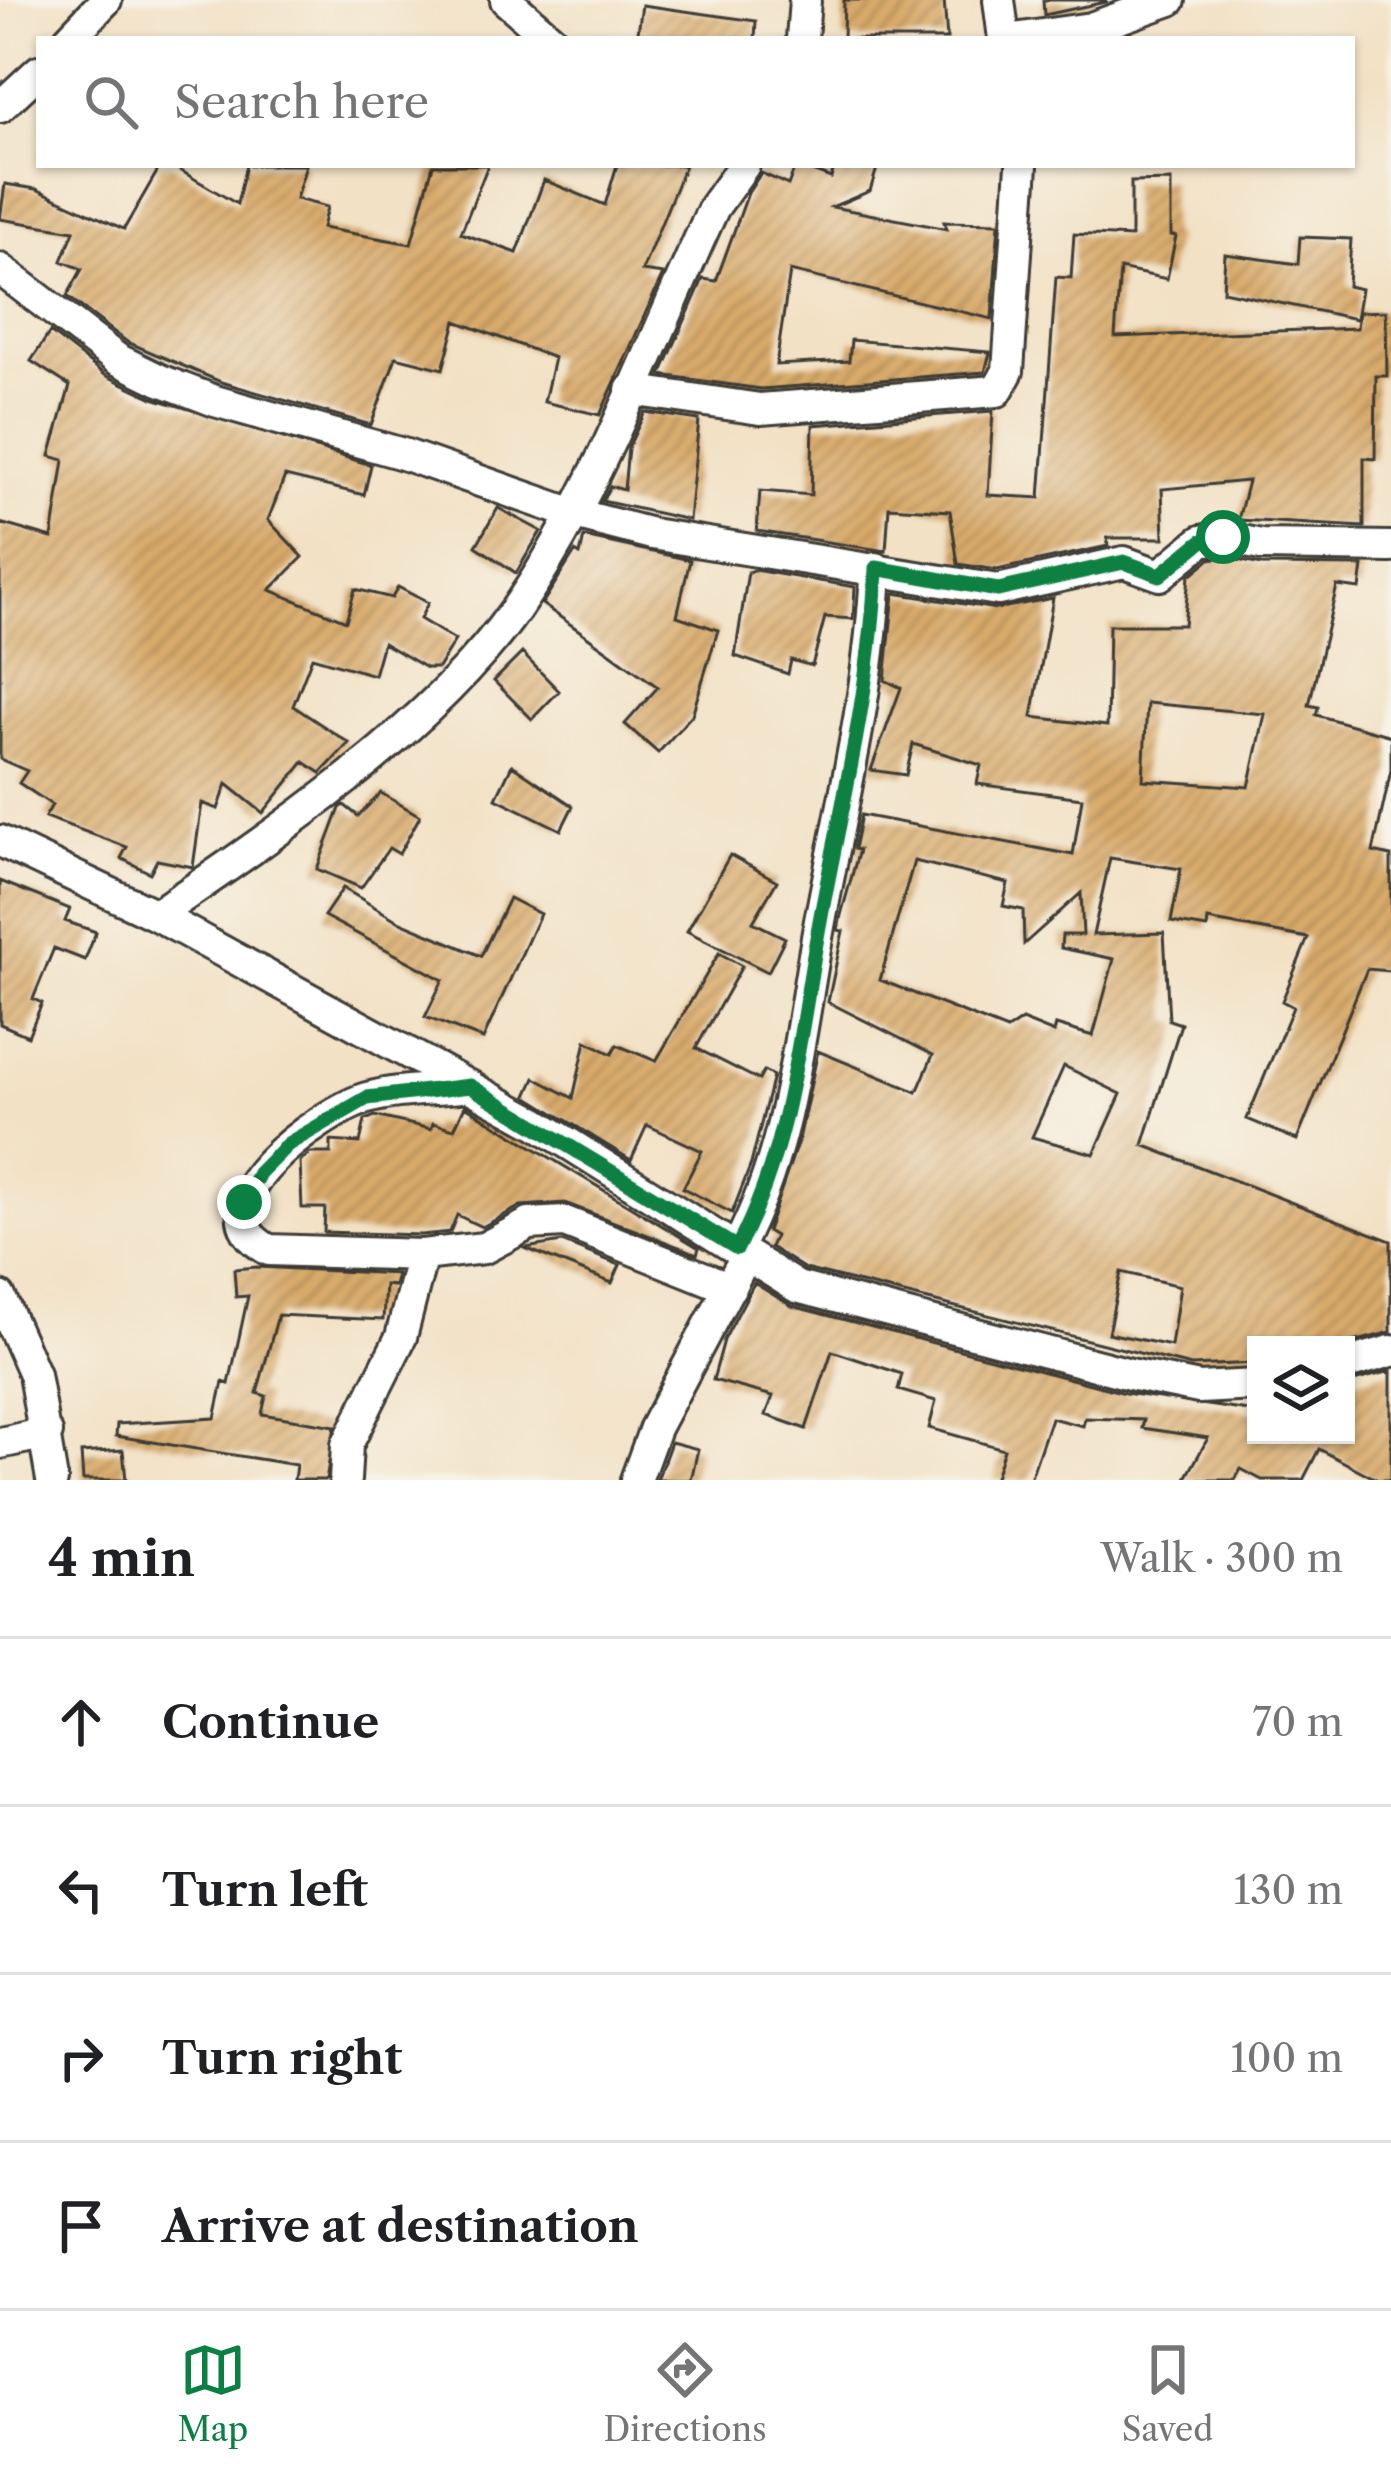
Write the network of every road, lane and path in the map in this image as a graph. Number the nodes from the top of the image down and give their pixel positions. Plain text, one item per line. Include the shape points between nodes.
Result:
1 (106, 0) edge
2 (506, 0) edge
3 (805, 0) edge
4 (999, 0) edge
5 (1170, 0) edge
6 (72, 36) edge
7 (548, 36) edge
8 (802, 36) edge
9 (1004, 36) edge
10 (1036, 36) edge
11 (36, 73) edge
12 (0, 107) edge
13 (741, 168) edge
14 (1022, 168) edge
15 (0, 269) edge
16 (631, 391) junction
17 (571, 513) junction
18 (1391, 547) edge
19 (876, 568) junction
20 (0, 842) edge
21 (156, 915) junction
22 (470, 1086) junction
23 (741, 1251) junction
24 (422, 1255) junction
25 (730, 1288) junction
26 (0, 1297) edge
27 (1391, 1352) edge
28 (1355, 1362) edge
29 (1247, 1385) edge
30 (47, 1433) junction
31 (0, 1442) edge
32 (52, 1480) edge
33 (345, 1480) edge
34 (636, 1480) edge

1 - 6 street
2 - 7 street
3 - 8 street
4 - 9 street
5 - 10 street via 1091,28
11 - 12 street
13 - 16 street via 713,207
14 - 16 street via 1008,371 997,391 760,410
15 - 17 street via 117,359 160,380
16 - 17 street
17 - 19 street via 652,534
17 - 21 street via 517,607 458,675 307,813
18 - 19 street via 1223,537 1202,541 1160,575 1124,562 998,590
19 - 23 street via 858,744 786,1122
20 - 21 street
21 - 22 street
22 - 23 street
22 - 24 street via 367,1098 288,1144 244,1202 242,1225 269,1250
23 - 25 street
23 - 29 street via 797,1287 1046,1356 1199,1388
24 - 25 street via 484,1248 529,1224 565,1222
24 - 33 street via 406,1324 347,1445
25 - 34 street
26 - 30 street via 34,1374
27 - 28 street
30 - 31 street
30 - 32 street

